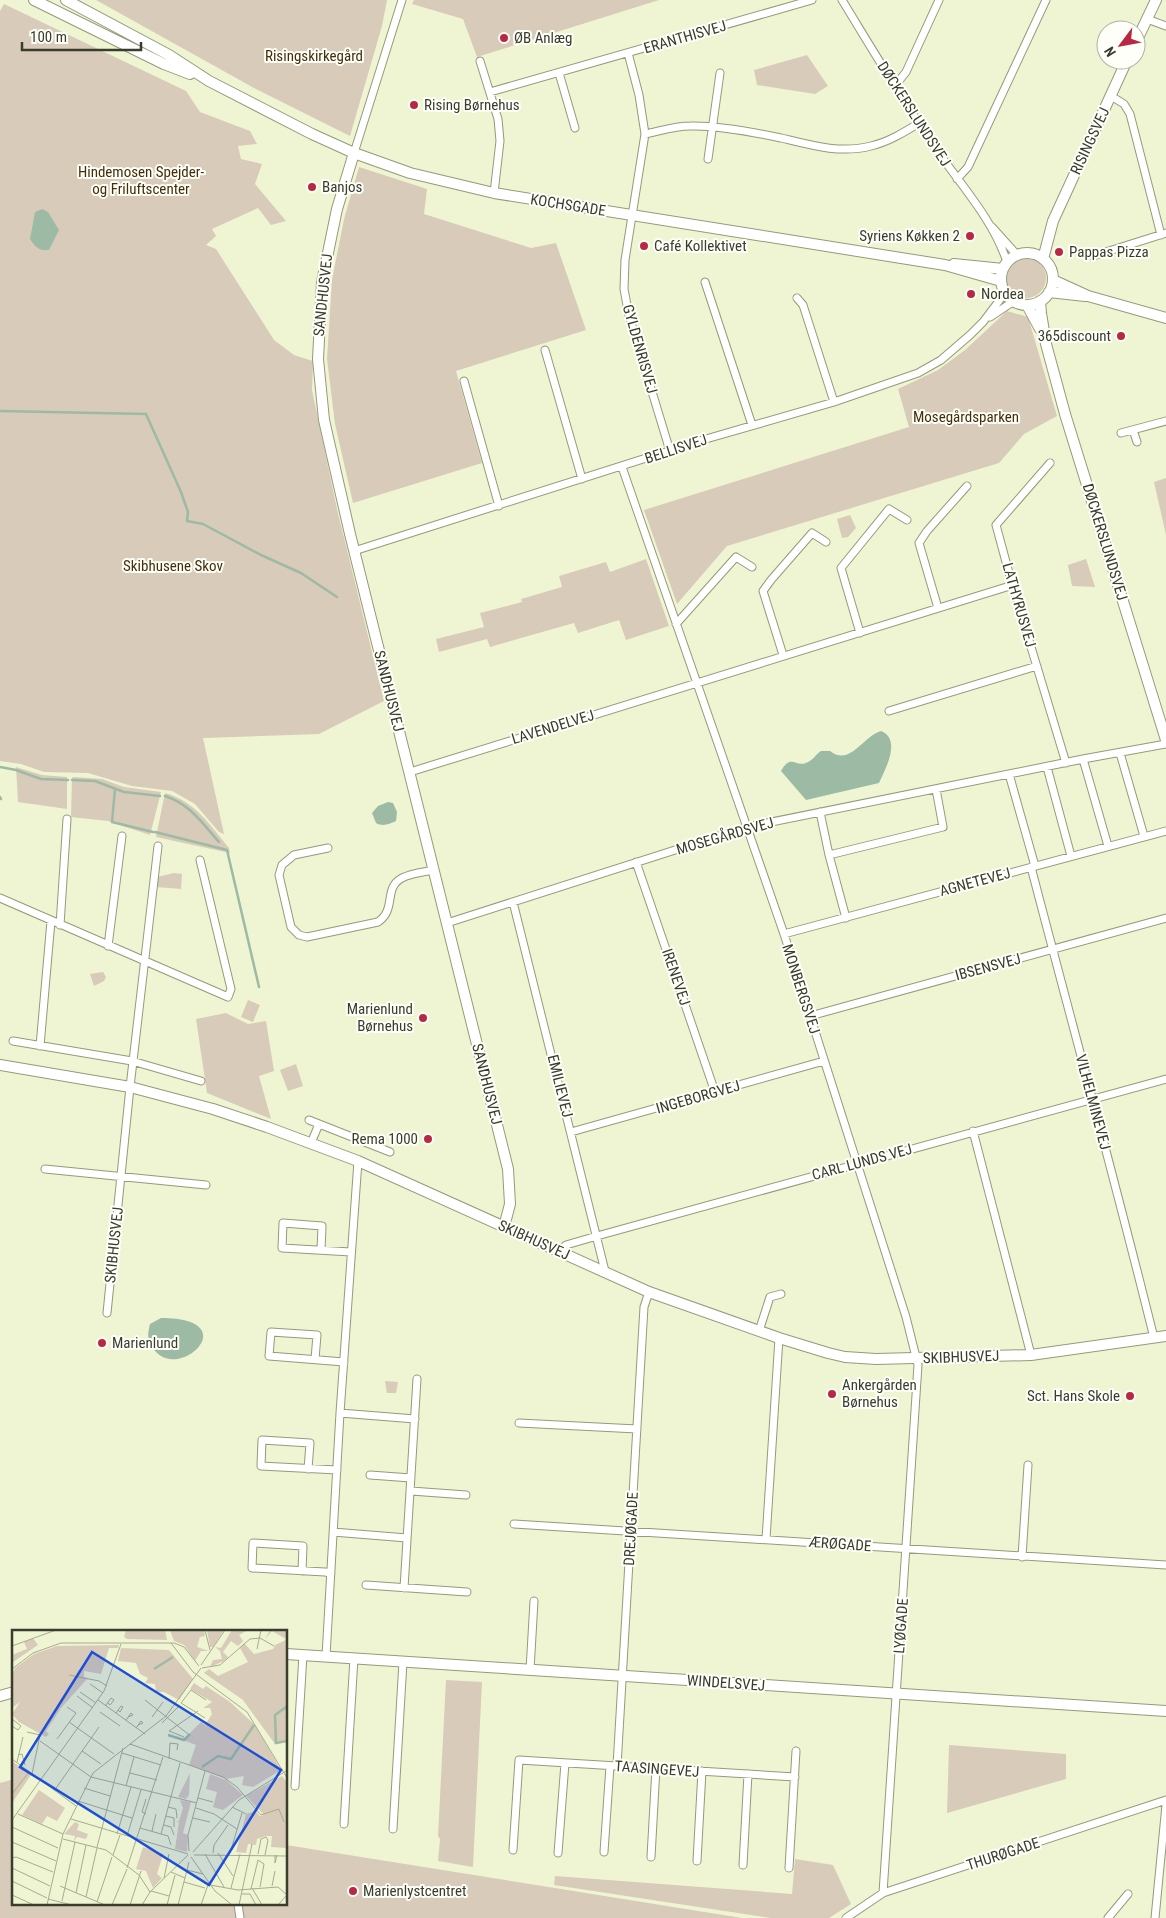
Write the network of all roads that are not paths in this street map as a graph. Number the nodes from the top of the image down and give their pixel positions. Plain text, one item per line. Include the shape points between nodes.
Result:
1 (34, 0) edge
2 (66, 0) edge
3 (402, 0) edge
4 (812, 0) edge
5 (842, 0) edge
6 (939, 0) edge
7 (1046, 0) edge
8 (1156, 0) edge
9 (1147, 19) joint
10 (1166, 26) edge
11 (628, 53) junction
12 (480, 61) dead end
13 (1123, 70) edge
14 (558, 73) junction
15 (720, 73) dead end
16 (209, 81) junction
17 (894, 86) junction
18 (490, 92) junction
19 (1111, 96) junction
20 (918, 123) junction
21 (713, 127) junction
22 (574, 128) dead end
23 (645, 134) junction
24 (354, 153) junction
25 (708, 159) dead end
26 (957, 179) junction
27 (494, 193) junction
28 (633, 216) junction
29 (1053, 222) junction
30 (990, 226) junction
31 (1164, 234) edge
32 (1030, 253) junction
33 (1017, 255) junction
34 (1093, 256) dead end
35 (1043, 259) junction
36 (945, 265) junction
37 (1005, 265) junction
38 (1052, 280) junction
39 (1001, 281) junction
40 (705, 282) dead end
41 (1049, 292) junction
42 (1005, 293) junction
43 (1088, 296) junction
44 (797, 298) dead end
45 (1014, 301) junction
46 (1040, 301) junction
47 (1027, 305) junction
48 (1166, 318) edge
49 (983, 322) junction
50 (1046, 344) junction
51 (545, 350) dead end
52 (464, 381) dead end
53 (834, 402) junction
54 (1166, 421) edge
55 (752, 425) junction
56 (1133, 430) junction
57 (1122, 433) dead end
58 (1137, 442) dead end
59 (670, 451) junction
60 (1050, 463) dead end
61 (622, 467) junction
62 (582, 479) junction
63 (967, 486) dead end
64 (499, 506) junction
65 (907, 520) dead end
66 (826, 542) dead end
67 (354, 551) junction
68 (752, 567) dead end
69 (1013, 585) junction
70 (938, 608) junction
71 (676, 624) junction
72 (860, 633) junction
73 (783, 655) junction
74 (1037, 666) junction
75 (696, 684) junction
76 (889, 711) dead end
77 (1166, 740) edge
78 (1166, 744) edge
79 (1120, 753) junction
80 (1083, 759) junction
81 (1066, 763) junction
82 (1046, 767) junction
83 (410, 772) junction
84 (1009, 774) junction
85 (936, 789) junction
86 (820, 812) junction
87 (67, 818) dead end
88 (747, 827) junction
89 (1166, 831) edge
90 (122, 836) dead end
91 (1144, 836) junction
92 (158, 846) dead end
93 (1108, 846) junction
94 (328, 848) dead end
95 (829, 855) junction
96 (1071, 856) junction
97 (200, 860) dead end
98 (636, 862) junction
99 (1033, 867) junction
100 (434, 870) junction
101 (0, 898) edge
102 (513, 902) junction
103 (846, 918) junction
104 (1166, 918) edge
105 (51, 921) junction
106 (447, 923) junction
107 (60, 925) junction
108 (784, 934) junction
109 (108, 946) junction
110 (1052, 949) junction
111 (144, 962) junction
112 (810, 1016) junction
113 (13, 1041) dead end
114 (40, 1046) junction
115 (132, 1061) junction
116 (824, 1061) junction
117 (0, 1065) edge
118 (1166, 1079) edge
119 (201, 1081) dead end
120 (130, 1087) junction
121 (715, 1092) junction
122 (1092, 1099) junction
123 (309, 1120) dead end
124 (319, 1124) junction
125 (973, 1131) junction
126 (572, 1132) junction
127 (312, 1143) junction
128 (390, 1152) dead end
129 (358, 1161) junction
130 (857, 1163) junction
131 (45, 1169) dead end
132 (121, 1176) junction
133 (206, 1185) dead end
134 (504, 1227) junction
135 (598, 1236) junction
136 (321, 1250) junction
137 (560, 1251) junction
138 (352, 1252) junction
139 (605, 1271) junction
140 (649, 1292) junction
141 (781, 1294) dead end
142 (108, 1313) dead end
143 (759, 1331) junction
144 (1166, 1336) edge
145 (779, 1338) junction
146 (1154, 1338) junction
147 (1030, 1355) junction
148 (917, 1358) junction
149 (315, 1359) junction
150 (344, 1362) junction
151 (417, 1380) dead end
152 (340, 1413) junction
153 (415, 1419) junction
154 (519, 1423) dead end
155 (637, 1429) junction
156 (1028, 1465) dead end
157 (308, 1469) junction
158 (337, 1470) junction
159 (370, 1475) dead end
160 (411, 1478) junction
161 (411, 1491) junction
162 (466, 1495) dead end
163 (514, 1524) dead end
164 (631, 1531) junction
165 (333, 1532) junction
166 (407, 1538) junction
167 (766, 1539) junction
168 (905, 1549) junction
169 (1022, 1557) junction
170 (1166, 1565) edge
171 (302, 1571) junction
172 (331, 1573) junction
173 (366, 1585) dead end
174 (404, 1588) junction
175 (467, 1592) dead end
176 (534, 1600) dead end
177 (288, 1654) edge
178 (303, 1655) junction
179 (326, 1656) junction
180 (354, 1658) junction
181 (403, 1662) junction
182 (530, 1670) junction
183 (622, 1676) junction
184 (896, 1693) junction
185 (1166, 1711) edge
186 (796, 1752) dead end
187 (564, 1763) junction
188 (613, 1766) junction
189 (656, 1768) junction
190 (702, 1771) junction
191 (748, 1774) junction
192 (795, 1777) junction
193 (295, 1786) dead end
194 (1166, 1800) edge
195 (1166, 1805) edge
196 (344, 1824) dead end
197 (393, 1829) dead end
198 (1164, 1838) edge
199 (513, 1850) dead end
200 (604, 1852) dead end
201 (558, 1853) dead end
202 (651, 1857) dead end
203 (697, 1862) dead end
204 (742, 1865) dead end
205 (789, 1868) dead end
206 (884, 1893) junction
207 (1128, 1894) dead end
208 (846, 1918) edge
209 (1108, 1918) edge
210 (1155, 1918) edge

1 - 16 street, KOCHSGADE via 164,64
2 - 16 street, KOCHSGADE via 169,55
3 - 24 street
4 - 11 street, ERANTHISVEJ
5 - 17 street, DØCKERSLUNDSVEJ
6 - 17 street via 906,72
7 - 26 street via 968,167
8 - 9 street
9 - 10 street
11 - 14 street, ERANTHISVEJ
11 - 23 street, GYLDENRISVEJ
12 - 18 street
13 - 19 street, RISINGSVEJ
14 - 18 street, ERANTHISVEJ
14 - 22 street
15 - 21 street
16 - 24 street, KOCHSGADE
17 - 20 street, DØCKERSLUNDSVEJ
18 - 27 street via 500,141
19 - 29 street, RISINGSVEJ
19 - 31 street via 1124,104 1130,114
20 - 21 street via 870,147 848,150
20 - 26 street, DØCKERSLUNDSVEJ
21 - 23 street via 677,126
21 - 25 street
23 - 28 street, GYLDENRISVEJ
24 - 27 street, KOCHSGADE via 410,173
24 - 67 street, SANDHUSVEJ via 337,209 322,282 318,359 324,420
26 - 30 street, DØCKERSLUNDSVEJ
27 - 28 street, KOCHSGADE
28 - 36 street, KOCHSGADE
28 - 59 street, GYLDENRISVEJ via 625,260 624,289 628,316
29 - 32 street, RISINGSVEJ
29 - 35 street, RISINGSVEJ
30 - 33 street, DØCKERSLUNDSVEJ
30 - 37 street, DØCKERSLUNDSVEJ via 1003,251
31 - 34 street
32 - 33 street
32 - 35 street
33 - 37 street
35 - 38 street via 1050,268
36 - 37 street, KOCHSGADE
36 - 39 street, KOCHSGADE
37 - 39 street
38 - 41 street
38 - 43 street
39 - 42 street
40 - 55 street
41 - 43 street
41 - 46 street
42 - 45 street
42 - 49 street, BELLISVEJ
43 - 48 street
44 - 53 street via 803,305
45 - 47 street
45 - 49 street, BELLISVEJ
46 - 47 street
46 - 50 street, DØCKERSLUNDSVEJ
47 - 50 street, DØCKERSLUNDSVEJ
49 - 53 street, BELLISVEJ via 941,360 918,373
50 - 77 street, DØCKERSLUNDSVEJ
51 - 62 street
52 - 64 street
53 - 55 street, BELLISVEJ
54 - 56 street
55 - 59 street, BELLISVEJ
56 - 57 street
56 - 58 street
59 - 61 street, BELLISVEJ
60 - 69 street, LATHYRUSVEJ via 996,525
61 - 62 street, BELLISVEJ
61 - 71 street, MONBERGSVEJ
62 - 64 street, BELLISVEJ
63 - 70 street via 919,543
64 - 67 street, BELLISVEJ
65 - 72 street via 889,509 841,568
66 - 73 street via 812,533 763,591
67 - 83 street, SANDHUSVEJ
68 - 71 street via 736,557
69 - 70 street, LAVENDELVEJ
69 - 74 street, LATHYRUSVEJ
70 - 72 street, LAVENDELVEJ
71 - 75 street, MONBERGSVEJ
72 - 73 street, LAVENDELVEJ
73 - 75 street, LAVENDELVEJ
74 - 76 street
74 - 81 street, LATHYRUSVEJ
75 - 83 street, LAVENDELVEJ
75 - 88 street, MONBERGSVEJ
78 - 79 street, MOSEGÅRDSVEJ
79 - 80 street, MOSEGÅRDSVEJ
79 - 91 street
80 - 81 street, MOSEGÅRDSVEJ
80 - 93 street
81 - 82 street, MOSEGÅRDSVEJ
82 - 84 street, MOSEGÅRDSVEJ
82 - 96 street
83 - 100 street, SANDHUSVEJ
84 - 85 street, MOSEGÅRDSVEJ
84 - 99 street
85 - 86 street, MOSEGÅRDSVEJ
85 - 95 street via 943,827
86 - 88 street, MOSEGÅRDSVEJ
86 - 95 street
87 - 107 street
88 - 98 street, MOSEGÅRDSVEJ
88 - 108 street, MONBERGSVEJ
89 - 91 street, AGNETEVEJ
90 - 109 street
91 - 93 street, AGNETEVEJ
92 - 111 street
93 - 96 street, AGNETEVEJ
94 - 100 street via 294,855 282,865 279,875 291,927 299,935 307,937 378,922 388,911 392,888 397,882 403,877
95 - 103 street
96 - 99 street, AGNETEVEJ
97 - 111 street via 231,989 228,997
98 - 102 street, MOSEGÅRDSVEJ
98 - 121 street, IRENEVEJ
99 - 103 street, AGNETEVEJ
99 - 110 street, VILHELMINEVEJ
100 - 106 street, SANDHUSVEJ
101 - 105 street
102 - 106 street, MOSEGÅRDSVEJ
102 - 126 street, EMILIEVEJ
103 - 108 street, AGNETEVEJ
104 - 110 street, IBSENSVEJ
105 - 107 street
105 - 114 street
106 - 134 street, SANDHUSVEJ via 508,1169 510,1204
107 - 109 street
108 - 112 street, MONBERGSVEJ
109 - 111 street
110 - 112 street, IBSENSVEJ
110 - 122 street, VILHELMINEVEJ
111 - 115 street
112 - 116 street, MONBERGSVEJ
113 - 114 street
114 - 115 street
115 - 119 street
115 - 120 street
116 - 121 street, INGEBORGVEJ
116 - 130 street, MONBERGSVEJ
117 - 120 street, SKIBHUSVEJ
118 - 122 street, CARL LUNDS VEJ
120 - 127 street, SKIBHUSVEJ via 213,1109
120 - 132 street, SKIBHUSVEJ
121 - 126 street, INGEBORGVEJ
122 - 125 street, CARL LUNDS VEJ
122 - 146 street, VILHELMINEVEJ
123 - 124 street
124 - 127 street
124 - 128 street
125 - 130 street, CARL LUNDS VEJ
125 - 147 street
126 - 135 street, EMILIEVEJ
127 - 129 street, SKIBHUSVEJ
129 - 134 street, SKIBHUSVEJ
129 - 138 street
130 - 135 street, CARL LUNDS VEJ
130 - 148 street, MONBERGSVEJ
131 - 132 street
132 - 133 street
132 - 142 street, SKIBHUSVEJ
134 - 137 street, SKIBHUSVEJ
135 - 137 street, CARL LUNDS VEJ via 566,1245
135 - 139 street, EMILIEVEJ
136 - 136 street via 282,1248 283,1223 322,1226
136 - 138 street
137 - 139 street, SKIBHUSVEJ
138 - 150 street
139 - 140 street, SKIBHUSVEJ
140 - 143 street, SKIBHUSVEJ
140 - 155 street, DREJØGADE via 644,1307
141 - 143 street via 770,1297
143 - 145 street, SKIBHUSVEJ
144 - 146 street, SKIBHUSVEJ
145 - 148 street, SKIBHUSVEJ via 845,1357
145 - 167 street
146 - 147 street, SKIBHUSVEJ
147 - 148 street, SKIBHUSVEJ
148 - 168 street, LYØGADE
149 - 149 street via 269,1356 271,1332 317,1335
149 - 150 street
150 - 152 street
151 - 153 street
152 - 153 street
152 - 158 street
153 - 160 street
154 - 155 street
155 - 164 street, DREJØGADE
156 - 169 street
157 - 157 street via 261,1466 262,1440 310,1443
157 - 158 street
158 - 165 street
159 - 160 street
160 - 161 street
161 - 162 street
161 - 166 street
163 - 164 street, ÆRØGADE
164 - 167 street, ÆRØGADE
164 - 183 street, DREJØGADE
165 - 166 street
165 - 172 street
166 - 174 street
167 - 168 street, ÆRØGADE
168 - 169 street, ÆRØGADE
168 - 184 street, LYØGADE
169 - 170 street, ÆRØGADE
171 - 171 street via 252,1568 253,1543 303,1546
171 - 172 street
172 - 179 street
173 - 174 street
174 - 175 street
176 - 182 street
177 - 178 street, WINDELSVEJ
178 - 179 street, WINDELSVEJ
178 - 193 street
179 - 180 street, WINDELSVEJ
180 - 181 street, WINDELSVEJ
180 - 196 street
181 - 182 street, WINDELSVEJ
181 - 197 street
182 - 183 street, WINDELSVEJ
183 - 184 street, WINDELSVEJ
183 - 188 street, DREJØGADE
184 - 185 street, WINDELSVEJ
184 - 206 street, LYØGADE
186 - 192 street
187 - 188 street, TAASINGEVEJ
187 - 199 street, TAASINGEVEJ via 520,1760
187 - 201 street
188 - 189 street, TAASINGEVEJ
188 - 200 street, DREJØGADE
189 - 190 street, TAASINGEVEJ
189 - 202 street
190 - 191 street, TAASINGEVEJ
190 - 203 street
191 - 192 street, TAASINGEVEJ
191 - 204 street
192 - 205 street
194 - 206 street, THURØGADE
195 - 198 street
198 - 210 street
206 - 208 street, THURØGADE
207 - 209 street

